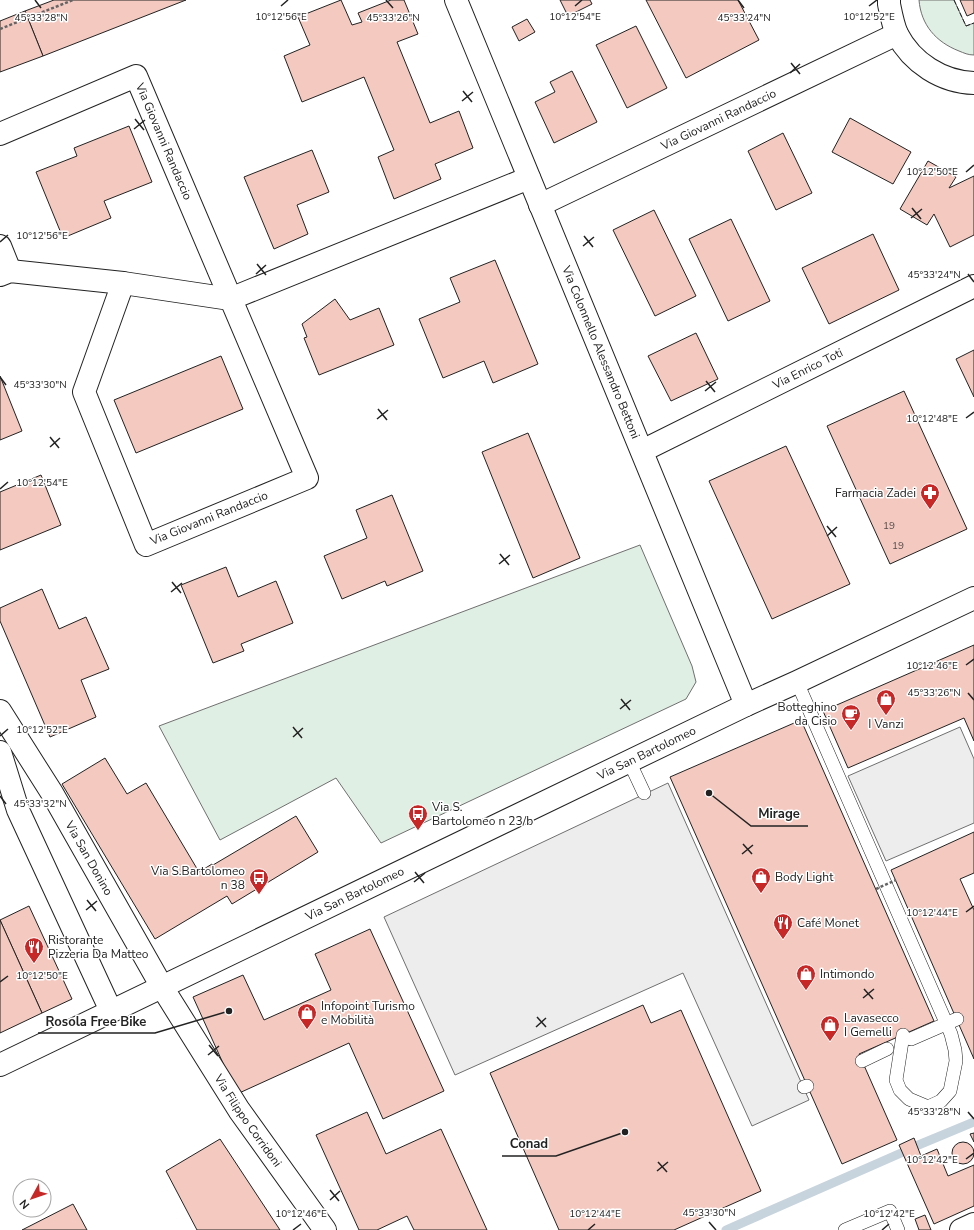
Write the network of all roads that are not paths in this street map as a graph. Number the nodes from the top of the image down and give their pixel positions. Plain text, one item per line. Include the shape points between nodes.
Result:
1 (456, 0) edge
2 (889, 0) edge
3 (897, 34) junction
4 (974, 83) edge
5 (0, 134) edge
6 (529, 178) junction
7 (540, 205) junction
8 (0, 246) edge
9 (5, 273) edge
10 (123, 283) junction
11 (974, 286) edge
12 (230, 299) junction
13 (642, 451) junction
14 (974, 598) edge
15 (797, 682) junction
16 (746, 705) junction
17 (0, 711) edge
18 (0, 752) edge
19 (629, 761) junction
20 (644, 793) dead end
21 (162, 987) junction
22 (111, 1011) junction
23 (952, 1021) junction
24 (887, 1049) dead end
25 (862, 1061) dead end
26 (0, 1065) edge
27 (974, 1224) edge
28 (325, 1230) edge
29 (845, 1230) edge
30 (898, 1230) edge
31 (961, 1230) edge

1 - 6 street, Via Colonnello Alessandro Bettoni
2 - 3 street
3 - 4 street via 913,56 935,73 960,83
3 - 7 street, Via Giovanni Randaccio
5 - 12 street, Via Giovanni Randaccio via 136,76
6 - 7 street, Via Colonnello Alessandro Bettoni
6 - 12 street
7 - 13 street, Via Colonnello Alessandro Bettoni
8 - 9 street
9 - 10 street
10 - 12 street
10 - 12 street, Via Giovanni Randaccio via 84,392 146,545 307,478
11 - 13 street, Via Enrico Toti
13 - 16 street, Via Colonnello Alessandro Bettoni
14 - 15 street, Via San Bartolomeo
15 - 16 street, Via San Bartolomeo
15 - 23 lane via 862,819
16 - 19 street, Via San Bartolomeo
17 - 21 street, Via San Donino via 52,793
18 - 22 street via 18,810
19 - 20 lane
19 - 21 street, Via San Bartolomeo
21 - 22 street, Via San Bartolomeo
21 - 28 street, Via Filippo Corridoni via 239,1110
22 - 26 street, Via San Bartolomeo
23 - 23 lane via 956,1061 950,1090 941,1101 928,1107 909,1099 900,1090 896,1080 907,1037
24 - 25 lane
27 - 31 street
29 - 30 lane via 890,1211

